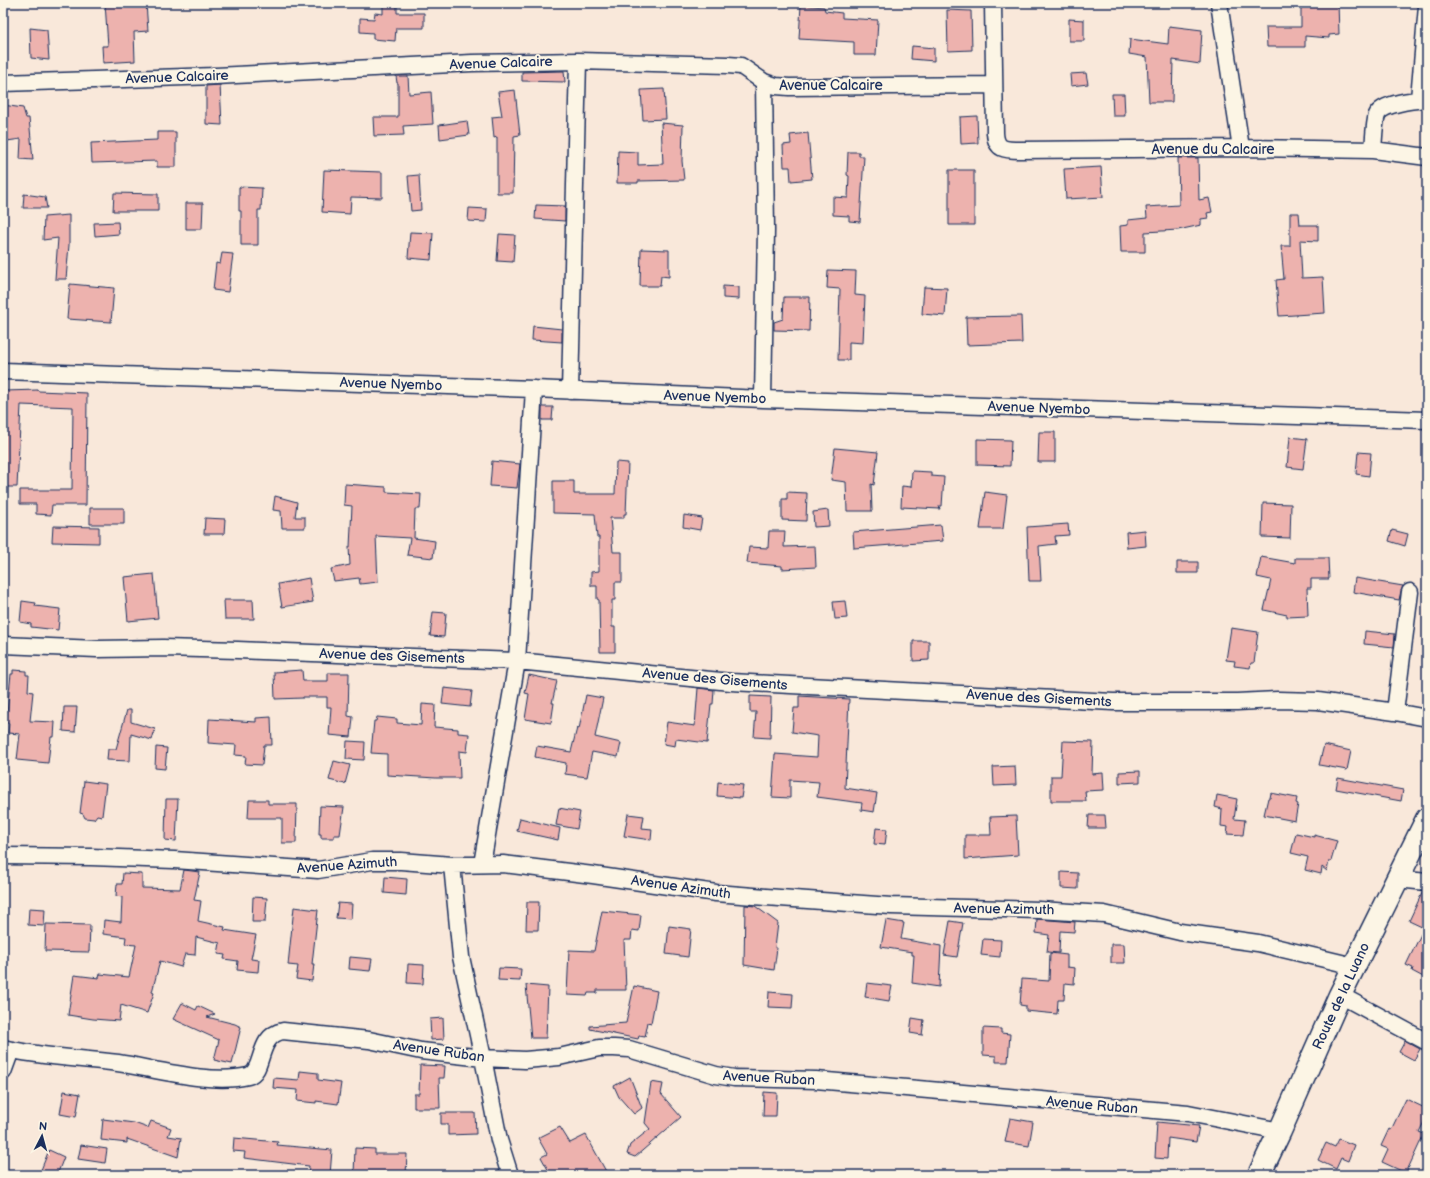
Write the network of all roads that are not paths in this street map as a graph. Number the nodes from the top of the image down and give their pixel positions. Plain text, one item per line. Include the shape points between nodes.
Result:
1 (993, 3) edge
2 (1219, 3) edge
3 (1427, 6) edge
4 (578, 60) junction
5 (764, 82) junction
6 (3, 83) edge
7 (993, 85) junction
8 (1423, 99) edge
9 (1241, 148) junction
10 (1373, 150) junction
11 (1427, 157) edge
12 (3, 370) edge
13 (534, 389) junction
14 (570, 391) junction
15 (762, 399) junction
16 (1427, 420) edge
17 (1410, 592) dead end
18 (3, 645) edge
19 (517, 661) junction
20 (1395, 712) junction
21 (1427, 718) edge
22 (1427, 819) edge
23 (3, 856) edge
24 (482, 864) junction
25 (452, 865) junction
26 (1397, 879) junction
27 (1427, 882) edge
28 (1354, 966) junction
29 (1340, 995) junction
30 (1427, 1042) edge
31 (7, 1049) edge
32 (483, 1058) junction
33 (3, 1072) edge
34 (1280, 1131) junction
35 (510, 1175) edge
36 (1259, 1175) edge

1 - 7 street
2 - 9 street
3 - 8 street
4 - 5 street, Avenue Calcaire via 742,66
4 - 6 street, Avenue Calcaire
4 - 14 street
5 - 7 street, Avenue Calcaire via 789,87
5 - 15 street via 766,230
7 - 9 street, Avenue du Calcaire via 996,143 1009,150
8 - 10 street via 1393,104 1381,109 1376,120
9 - 10 street, Avenue du Calcaire
10 - 11 street, Avenue du Calcaire
12 - 13 street, Avenue Nyembo
13 - 14 street, Avenue Nyembo
13 - 19 street
14 - 15 street, Avenue Nyembo
15 - 16 street, Avenue Nyembo
17 - 20 street
18 - 19 street, Avenue des Gisements via 96,649 238,650
19 - 20 street, Avenue des Gisements via 731,682 1113,702 1278,700 1318,702
19 - 24 street
20 - 21 street, Avenue des Gisements
22 - 26 street, Route de la Luano
23 - 25 street, Avenue Azimuth via 174,860 305,870 372,861
24 - 25 street, Avenue Azimuth
24 - 28 street, Avenue Azimuth via 544,869 759,897 899,907 1104,914 1180,932 1258,943
25 - 32 street via 461,958
26 - 27 street
26 - 28 street, Route de la Luano
28 - 29 street, Route de la Luano
29 - 30 street
29 - 34 street, Route de la Luano
31 - 32 street, Avenue Ruban via 221,1078 240,1077 254,1072 267,1041 274,1034 283,1031 369,1040 421,1051
31 - 33 street
32 - 34 street, Avenue Ruban via 540,1060 599,1048 629,1049 734,1078 816,1080 1188,1113
32 - 35 street via 499,1140
34 - 36 street, Route de la Luano

